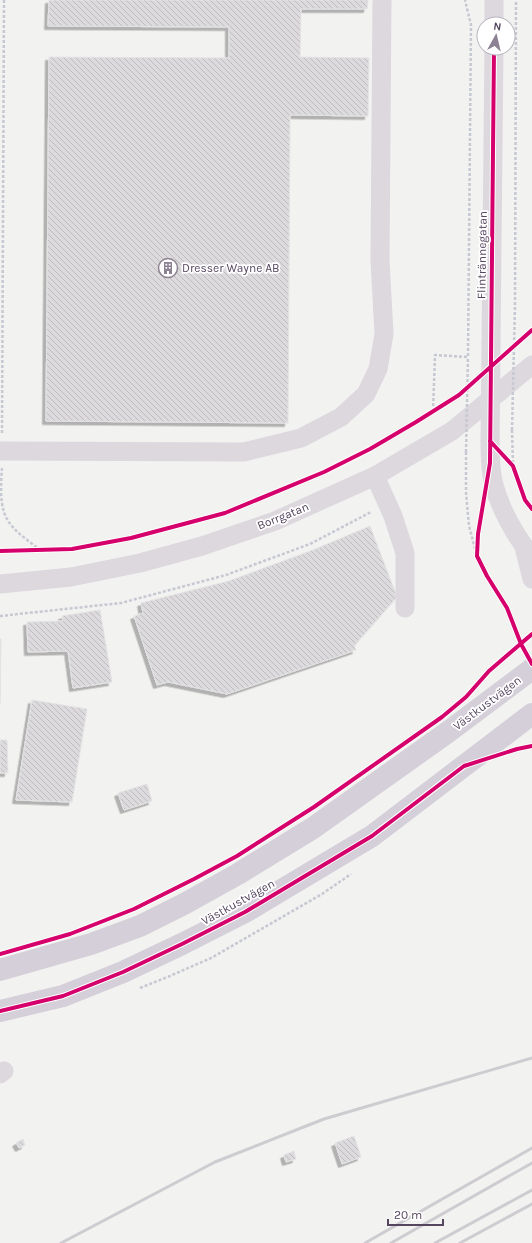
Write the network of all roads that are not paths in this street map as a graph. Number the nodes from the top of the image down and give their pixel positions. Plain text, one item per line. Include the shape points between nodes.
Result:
1 (382, 0) edge
2 (494, 0) edge
3 (494, 16) edge
4 (494, 56) edge
5 (532, 365) edge
6 (1, 451) edge
7 (375, 476) junction
8 (528, 551) edge
9 (532, 580) edge
10 (0, 584) edge
11 (405, 608) dead end
12 (532, 669) edge
13 (532, 714) edge
14 (0, 970) edge
15 (0, 1011) edge

1 - 6 street via 380,260 384,334 378,369 366,394 340,417 301,438 244,452
2 - 3 street
4 - 8 street, Flintrännegatan, bridge via 490,463 494,485 506,516
5 - 7 street, Borrgatan via 452,431
7 - 10 street, Borrgatan via 275,521 202,546 140,563 71,577
7 - 11 street via 405,552
8 - 9 street, Flintrännegatan
12 - 14 main road, Västkustvägen via 313,828 238,874 140,926 91,944
13 - 15 main road, Västkustvägen via 372,836 245,912 123,972 63,996

